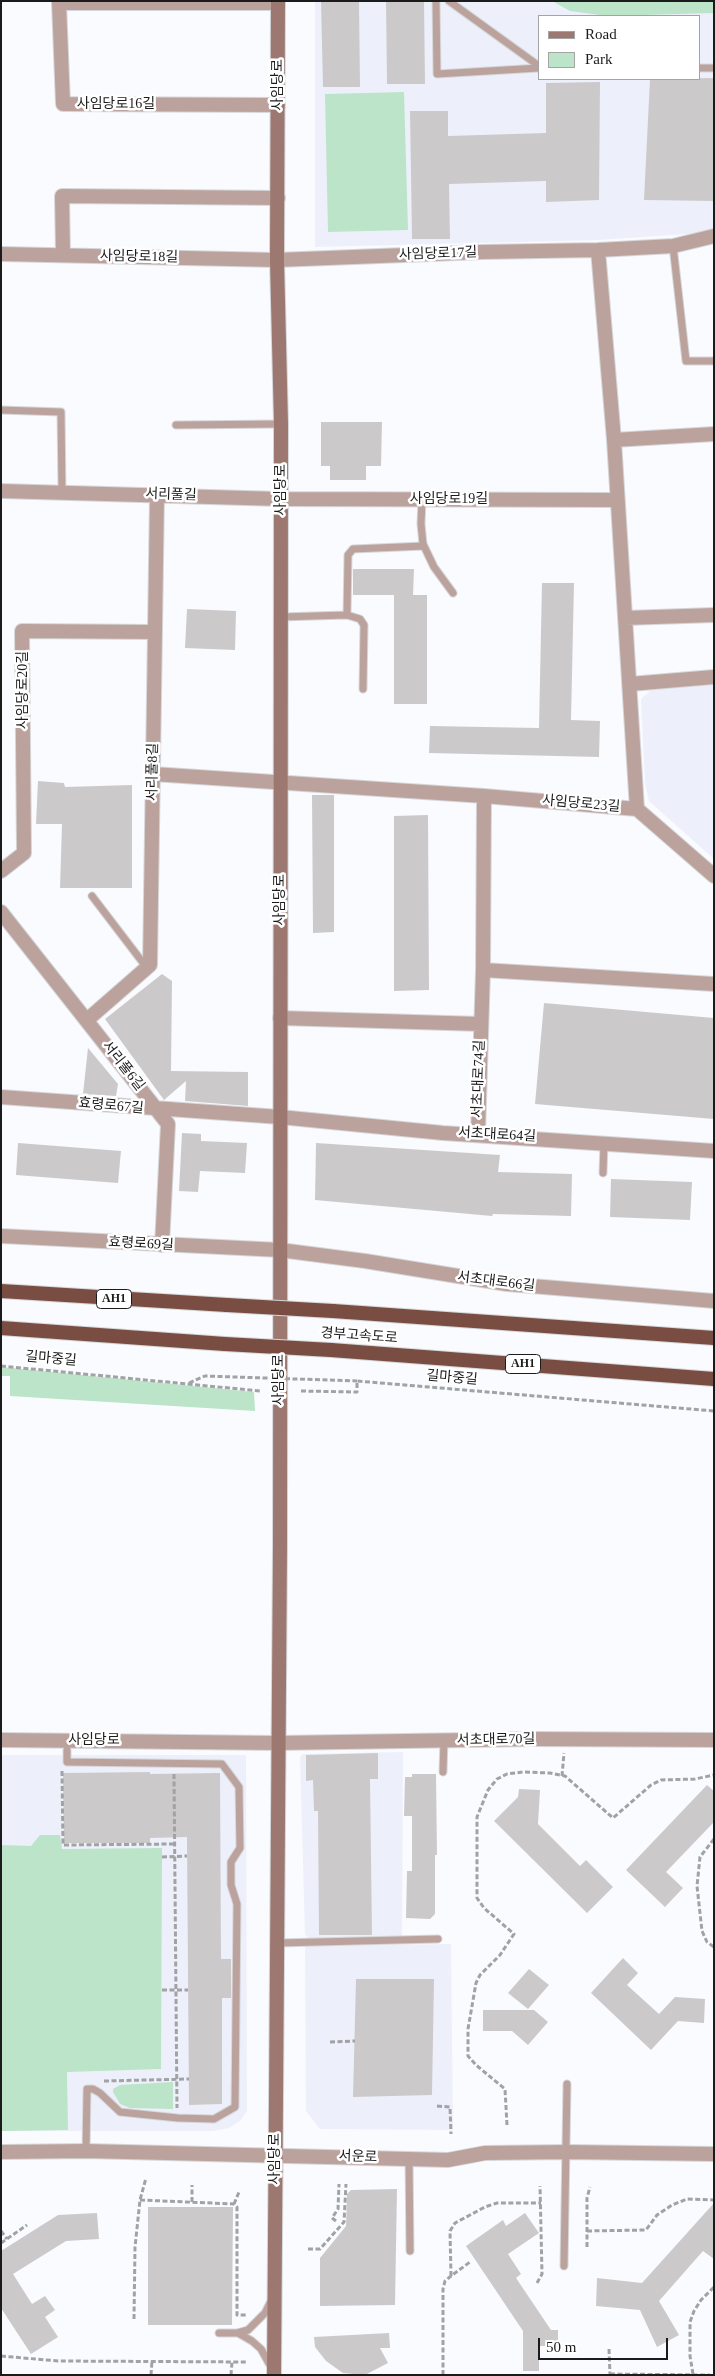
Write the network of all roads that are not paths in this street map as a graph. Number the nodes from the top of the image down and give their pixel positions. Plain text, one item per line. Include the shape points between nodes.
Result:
1 (436, 1) edge
2 (449, 1) edge
3 (278, 2) edge
4 (538, 66) edge
5 (538, 67) edge
6 (700, 68) edge
7 (714, 68) edge
8 (278, 105) junction
9 (278, 198) junction
10 (714, 236) edge
11 (673, 246) junction
12 (598, 250) junction
13 (1, 254) edge
14 (63, 256) junction
15 (277, 260) junction
16 (714, 361) edge
17 (1, 410) edge
18 (281, 424) junction
19 (176, 425) dead end
20 (714, 434) edge
21 (614, 440) junction
22 (1, 491) edge
23 (62, 492) junction
24 (157, 495) junction
25 (280, 499) junction
26 (422, 499) junction
27 (617, 500) junction
28 (424, 546) junction
29 (452, 593) dead end
30 (347, 615) junction
31 (714, 615) edge
32 (280, 617) junction
33 (625, 618) junction
34 (155, 632) junction
35 (714, 677) edge
36 (630, 684) junction
37 (363, 689) dead end
38 (153, 774) junction
39 (281, 782) junction
40 (484, 796) junction
41 (637, 809) junction
42 (1, 871) edge
43 (714, 876) edge
44 (92, 896) dead end
45 (1, 912) edge
46 (147, 968) junction
47 (483, 970) junction
48 (714, 984) edge
49 (280, 1018) junction
50 (87, 1020) junction
51 (481, 1024) junction
52 (1, 1097) edge
53 (158, 1110) junction
54 (280, 1117) junction
55 (478, 1133) junction
56 (604, 1143) junction
57 (714, 1151) edge
58 (603, 1172) dead end
59 (1, 1236) edge
60 (162, 1245) junction
61 (280, 1250) junction
62 (1, 1291) edge
63 (714, 1301) edge
64 (1, 1328) edge
65 (714, 1338) edge
66 (714, 1379) edge
67 (1, 1740) edge
68 (444, 1740) junction
69 (714, 1740) edge
70 (277, 1743) junction
71 (67, 1750) dead end
72 (444, 1772) dead end
73 (438, 1939) dead end
74 (276, 1943) junction
75 (567, 2084) dead end
76 (86, 2151) junction
77 (1, 2152) edge
78 (567, 2152) junction
79 (714, 2154) edge
80 (275, 2156) junction
81 (409, 2158) junction
82 (410, 2251) dead end
83 (564, 2266) dead end
84 (274, 2294) junction
85 (219, 2333) dead end
86 (237, 2333) junction
87 (274, 2375) edge

1 - 5 lane via 437,74
2 - 4 lane
3 - 8 main road, 사임당로
3 - 8 street, 사임당로16길 via 59,3 63,104
6 - 7 lane
8 - 9 main road, 사임당로
9 - 14 street via 62,196
9 - 15 main road, 사임당로
10 - 11 street, 사임당로17길
11 - 12 street, 사임당로17길
11 - 16 lane via 686,361
12 - 15 street, 사임당로17길
12 - 21 street
13 - 14 street, 사임당로18길
14 - 15 street, 사임당로18길
15 - 18 main road, 사임당로
17 - 23 lane via 61,412
18 - 19 lane
18 - 25 main road, 사임당로
20 - 21 street
21 - 27 street
22 - 23 street, 서리풀길
23 - 24 street, 서리풀길
24 - 25 street, 서리풀길
24 - 34 street, 서리풀8길
25 - 26 street, 사임당로19길
25 - 32 main road, 사임당로
26 - 27 street, 사임당로19길
26 - 28 lane
27 - 33 street
28 - 29 lane
28 - 30 lane via 353,549 348,555
30 - 32 lane
30 - 37 lane via 360,618 364,625
31 - 33 street
32 - 39 main road, 사임당로
33 - 36 street
34 - 38 street, 서리풀8길
34 - 42 street, 사임당로20길 via 22,631 24,853
35 - 36 street
36 - 41 street
38 - 39 street
38 - 46 street, 서리풀8길 via 150,965
39 - 40 street, 사임당로23길
39 - 49 main road, 사임당로
40 - 41 street, 사임당로23길
40 - 47 street
41 - 43 street, 사임당로23길
44 - 46 lane
45 - 50 street, 서리풀6길
46 - 50 street
47 - 48 street
47 - 51 street
49 - 51 street
49 - 54 main road, 사임당로
50 - 53 street, 서리풀6길
51 - 55 street, 서초대로74길
52 - 53 street, 효령로67길
53 - 54 street, 효령로67길
53 - 60 street, 서리풀6길 via 168,1124
54 - 55 street, 서초대로64길
54 - 61 main road, 사임당로
55 - 56 street, 서초대로64길
56 - 57 street, 서초대로64길
56 - 58 lane
59 - 60 street, 효령로69길
60 - 61 street, 효령로69길
61 - 63 street, 서초대로66길 via 507,1284
61 - 70 main road, 사임당로
62 - 65 highway, 경부고속도로 / AH1, bridge
64 - 66 highway, 경부고속도로 / AH1, bridge
67 - 70 street, 사임당로
68 - 69 street, 서초대로70길
68 - 70 street, 서초대로70길
68 - 72 lane
70 - 74 main road, 사임당로
71 - 76 lane via 67,1762 222,1764 239,1787 240,1848 231,1862 230,1885 237,1904 236,2106 214,2120 120,2112 93,2089 86,2089
73 - 74 lane
74 - 80 main road, 사임당로
75 - 78 lane
76 - 77 street, 서운로
76 - 80 street, 서운로
78 - 79 street, 서운로
78 - 81 street, 서운로 via 485,2154 448,2160
78 - 83 lane
80 - 81 street, 서운로
80 - 84 main road, 사임당로
81 - 82 lane
84 - 86 lane via 259,2320 248,2330
84 - 87 main road, 사임당로
85 - 86 lane
86 - 87 lane via 261,2349

